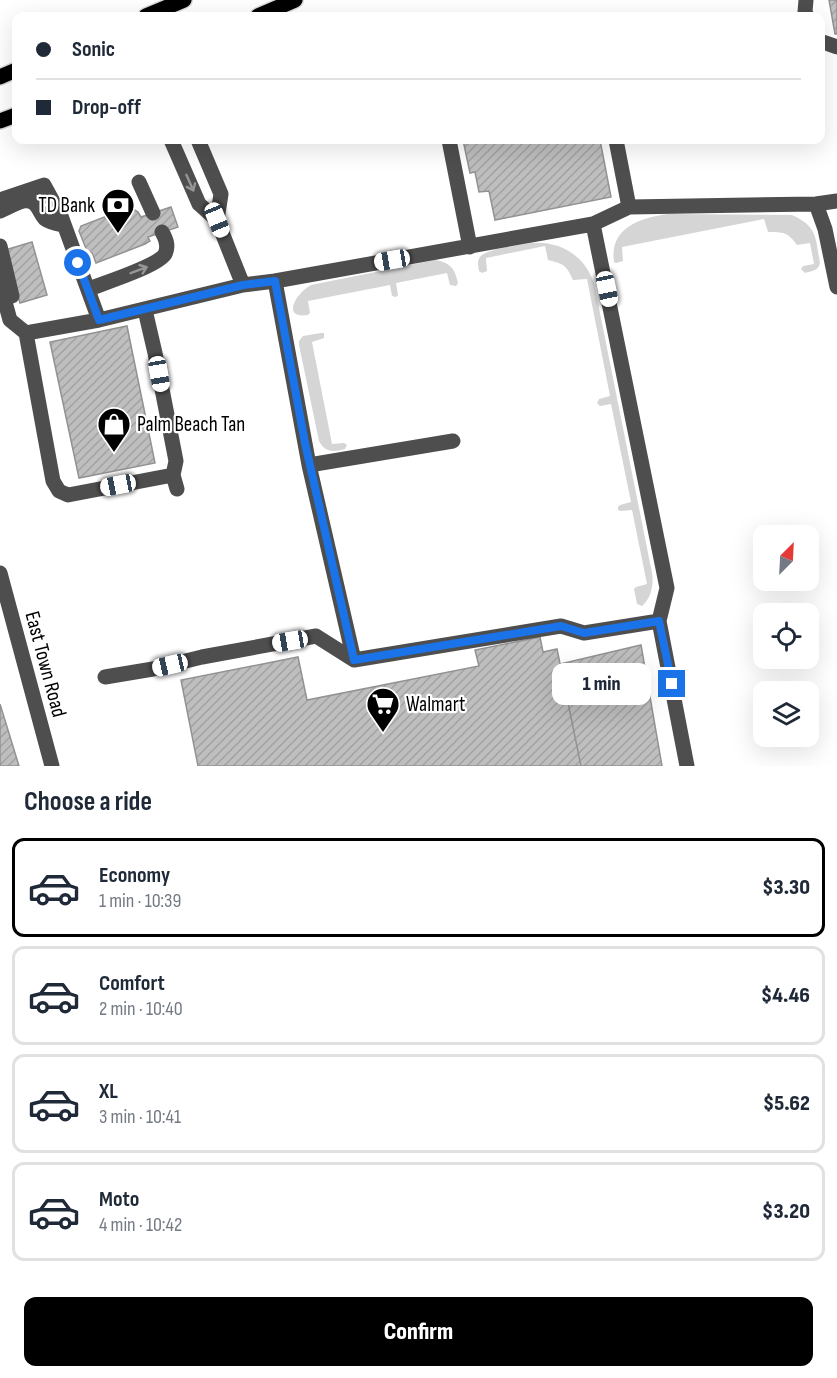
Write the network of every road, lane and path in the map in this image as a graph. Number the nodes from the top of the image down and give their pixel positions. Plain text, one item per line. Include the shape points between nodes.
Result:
1 (184, 0) edge
2 (295, 0) edge
3 (156, 12) edge
4 (267, 12) edge
5 (173, 144) edge
6 (200, 144) edge
7 (450, 144) edge
8 (617, 144) edge
9 (139, 182) dead end
10 (0, 200) edge
11 (837, 201) edge
12 (816, 204) junction
13 (629, 207) junction
14 (0, 211) edge
15 (153, 213) dead end
16 (217, 220) junction
17 (593, 224) junction
18 (64, 225) junction
19 (162, 232) dead end
20 (0, 246) edge
21 (470, 246) junction
22 (275, 281) junction
23 (0, 284) edge
24 (243, 285) junction
25 (837, 287) edge
26 (89, 289) junction
27 (145, 310) junction
28 (10, 320) junction
29 (99, 320) junction
30 (26, 333) junction
31 (453, 441) dead end
32 (309, 465) junction
33 (0, 573) edge
34 (659, 621) junction
35 (354, 660) junction
36 (105, 677) dead end
37 (52, 766) edge
38 (687, 766) edge

1 - 3 main road
2 - 4 main road
5 -> 16 street via 199,204
6 - 16 street via 221,194
7 - 21 street
8 - 13 street
9 - 15 street
10 - 18 street via 44,185
11 - 12 street
12 - 13 street
12 - 25 street
13 - 17 street
14 - 18 street via 30,201 45,219
16 - 24 street
17 - 21 street
17 - 34 street via 667,588
18 - 26 street
26 -> 19 street via 151,265 164,255 167,244
20 - 28 street via 14,306
21 - 22 street
22 - 24 street
22 - 32 street
23 - 28 street
24 - 27 street
26 - 29 street
27 - 29 street
27 - 30 street via 176,461 175,482 68,495 60,491 53,481
28 - 30 street
29 - 30 street
31 - 32 street
32 - 35 street
33 - 37 street, East Town Road
34 - 35 street via 584,633 561,626
34 - 38 street
35 - 36 street via 316,636

